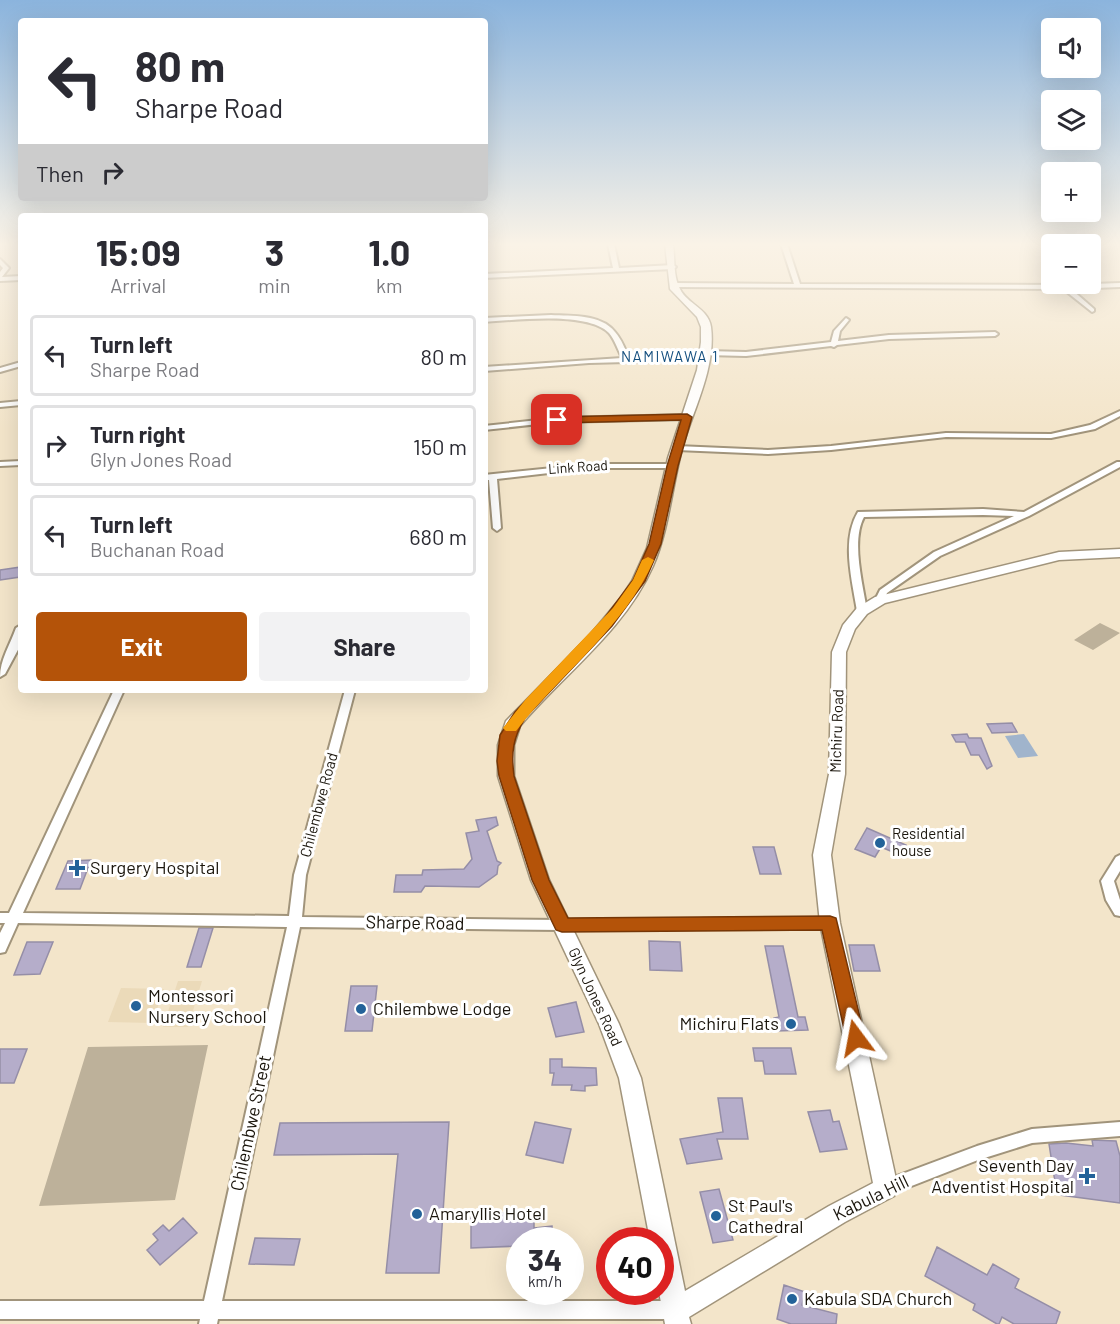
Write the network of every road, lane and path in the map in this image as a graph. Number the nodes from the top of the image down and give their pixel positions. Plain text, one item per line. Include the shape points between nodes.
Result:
1 (692, 306) edge
2 (1087, 306) edge
3 (1092, 310) dead end
4 (488, 320) edge
5 (846, 320) dead end
6 (995, 334) dead end
7 (834, 345) junction
8 (705, 356) junction
9 (627, 360) junction
10 (18, 365) edge
11 (488, 369) edge
12 (0, 370) edge
13 (18, 403) edge
14 (0, 405) edge
15 (1120, 413) edge
16 (687, 417) junction
17 (488, 428) edge
18 (677, 448) junction
19 (18, 463) edge
20 (0, 464) edge
21 (1120, 464) edge
22 (672, 466) junction
23 (489, 477) edge
24 (1026, 514) junction
25 (497, 528) dead end
26 (1120, 553) edge
27 (880, 600) junction
28 (862, 611) junction
29 (18, 646) edge
30 (2, 669) edge
31 (118, 693) edge
32 (349, 693) edge
33 (1120, 860) edge
34 (1120, 911) edge
35 (0, 918) edge
36 (15, 918) junction
37 (295, 921) junction
38 (830, 923) junction
39 (562, 925) junction
40 (0, 948) edge
41 (1120, 1129) edge
42 (886, 1188) junction
43 (0, 1310) edge
44 (677, 1317) edge
45 (209, 1318) edge

1 - 8 street, Glyn Jones Road via 705,322
2 - 3 street
4 - 9 street via 558,316 602,325 611,329
5 - 7 street via 837,331
6 - 7 street via 889,337
7 - 8 street
8 - 9 street
8 - 16 street, Glyn Jones Road
9 - 11 street
10 - 12 street
13 - 14 street
15 - 18 street via 1092,427 1051,436 946,435 768,452
16 - 17 street via 549,421
16 - 18 street, Glyn Jones Road
18 - 22 street, Glyn Jones Road
19 - 20 street
21 - 24 street
22 - 23 street, Link Road via 592,466
22 - 39 street, Glyn Jones Road via 655,544 639,581 607,623 520,715 508,735 506,776 540,880
23 - 25 street
24 - 27 street via 937,554 883,592
24 - 28 street via 861,514 854,538
26 - 27 street, Michiru Road via 1059,556
27 - 28 street, Michiru Road
28 - 38 street, Michiru Road via 848,628 839,652 837,774 822,855
29 - 30 street
31 - 36 street
32 - 37 street, Chilembwe Road via 300,875
33 - 34 street via 1107,881
35 - 36 street, Sharpe Road
36 - 37 street, Sharpe Road
36 - 40 street
37 - 39 street, Sharpe Road
37 - 45 street, Chilembwe Street
38 - 39 street, Sharpe Road
38 - 42 street, Michiru Road
39 - 44 street, Glyn Jones Road via 630,1078
41 - 42 street, Kabula Hill via 1032,1136
42 - 44 street, Kabula Hill via 837,1214
43 - 45 street
44 - 45 street

